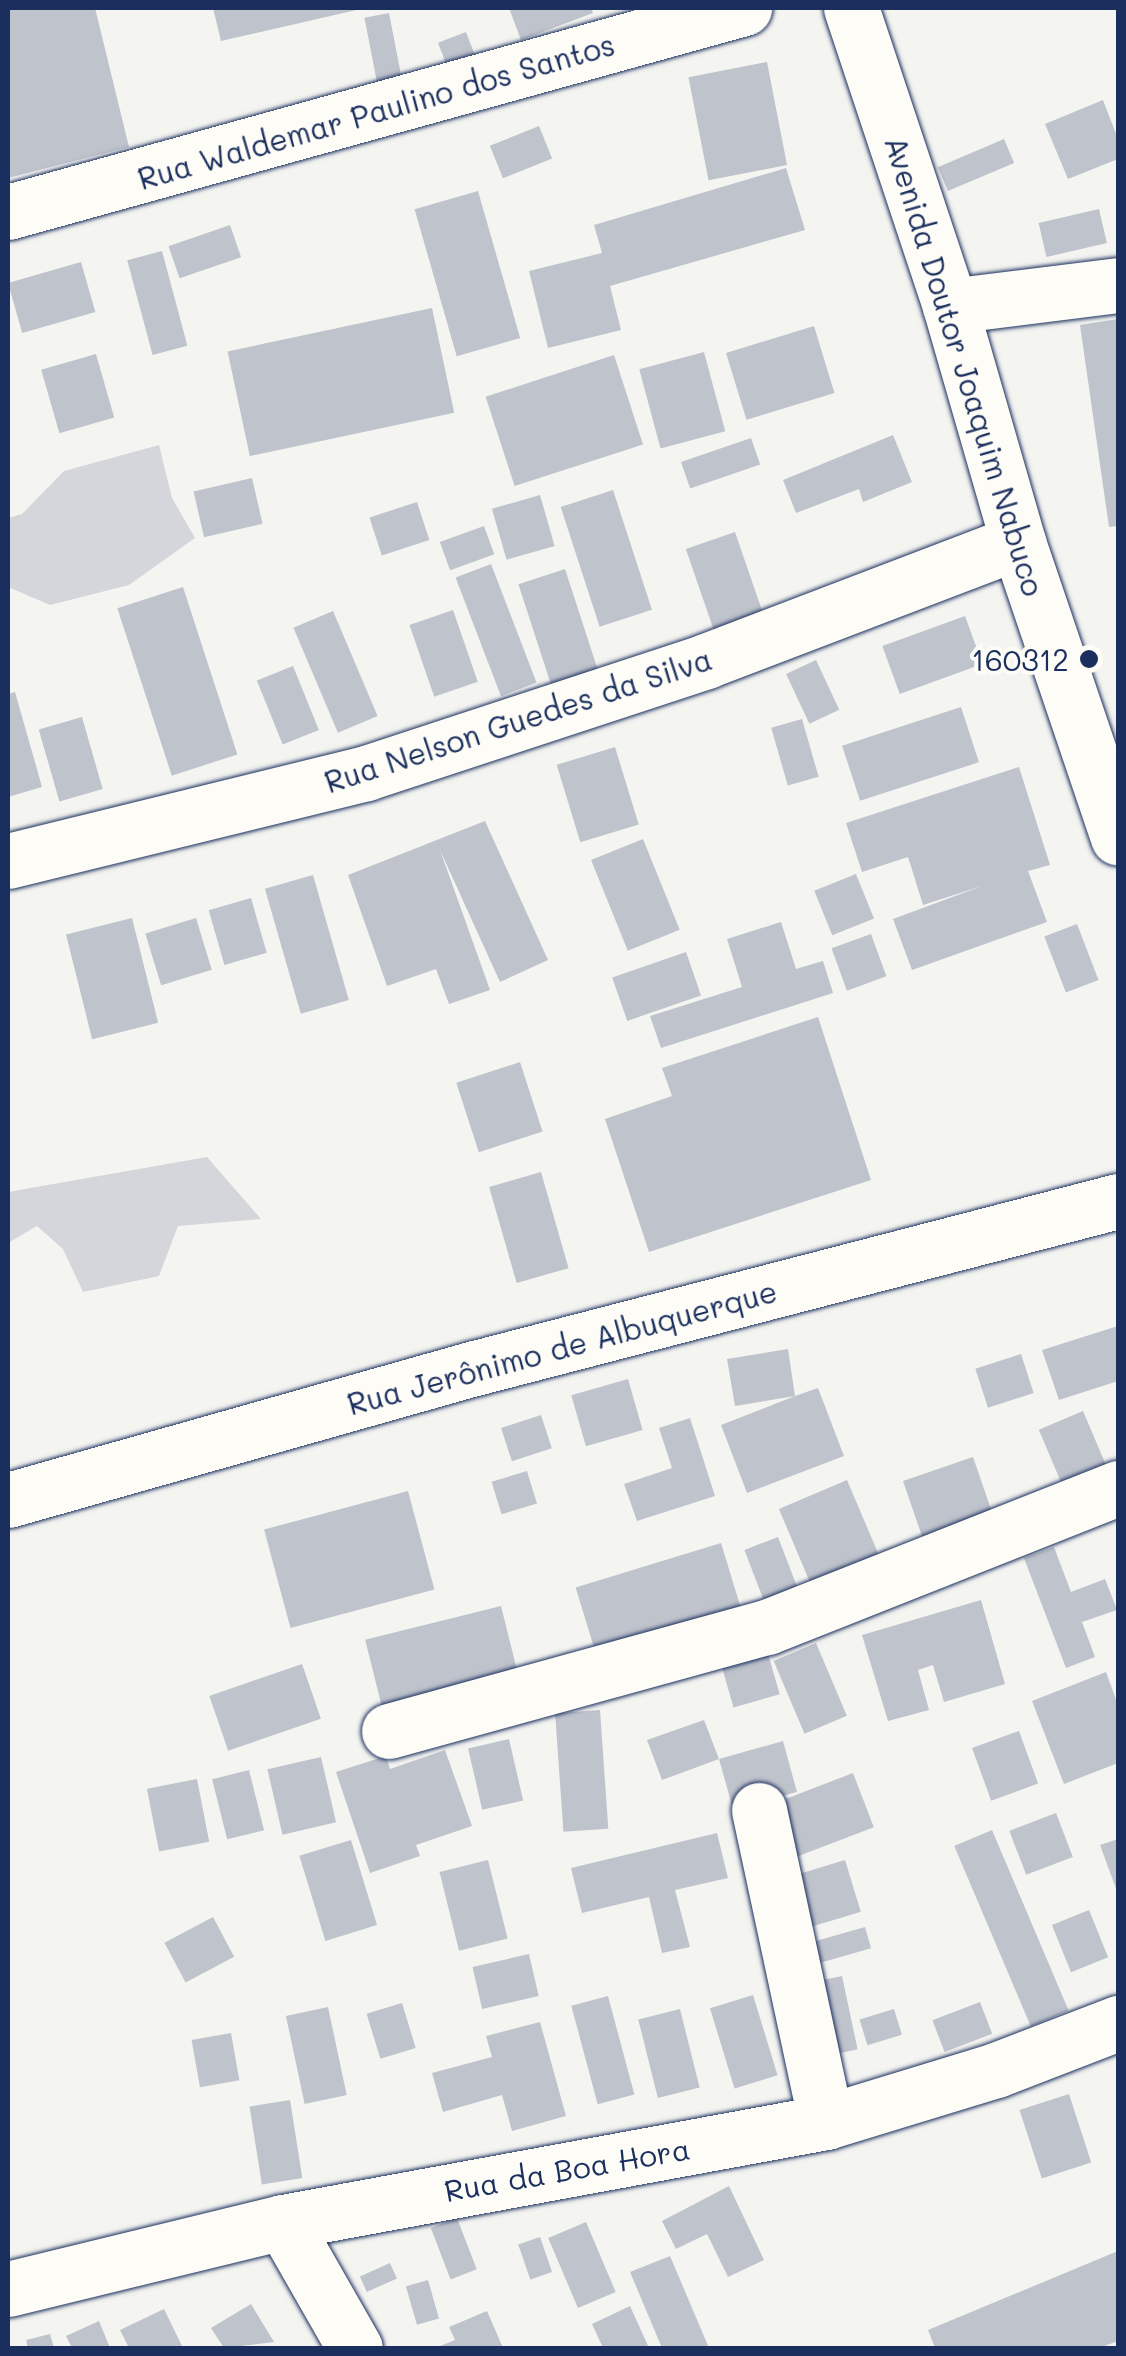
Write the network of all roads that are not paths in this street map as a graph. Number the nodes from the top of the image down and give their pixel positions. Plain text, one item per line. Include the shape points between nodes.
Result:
1 (744, 8) edge
2 (851, 8) edge
3 (8, 212) edge
4 (1118, 285) edge
5 (950, 306) junction
6 (1018, 542) junction
7 (1115, 814) edge
8 (8, 862) edge
9 (1118, 1201) edge
10 (1118, 1488) edge
11 (8, 1500) edge
12 (389, 1730) dead end
13 (759, 1810) dead end
14 (1118, 2023) edge
15 (826, 2122) junction
16 (284, 2222) junction
17 (8, 2288) edge
18 (356, 2348) edge

1 - 3 street, Rua Waldemar Paulino dos Santos
2 - 5 street, Avenida Doutor Joaquim Nabuco
4 - 5 street
5 - 6 street, Avenida Doutor Joaquim Nabuco
6 - 7 street, Avenida Doutor Joaquim Nabuco
6 - 8 street, Rua Nelson Guedes da Silva via 706,661 366,773
9 - 11 street, Rua Jerônimo de Albuquerque via 475,1368
10 - 12 street via 768,1627
13 - 15 street
14 - 15 street, Rua da Boa Hora via 996,2070
15 - 16 street, Rua da Boa Hora
16 - 17 street, Rua da Boa Hora
16 - 18 street

